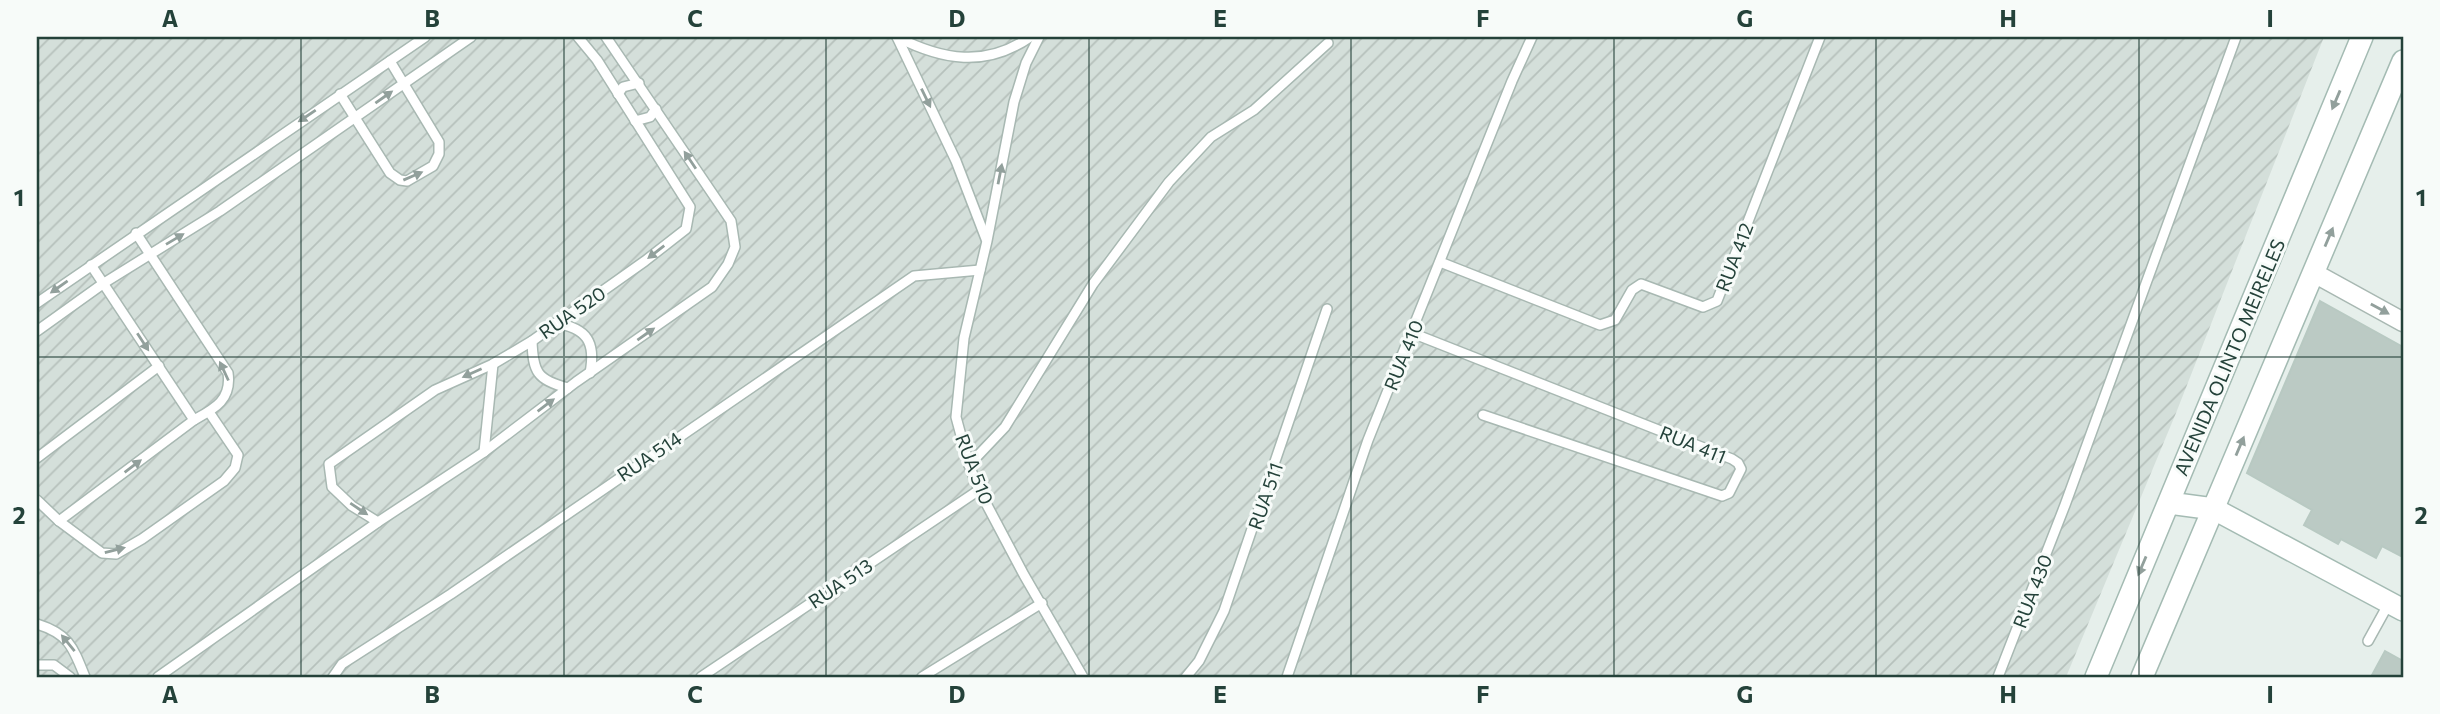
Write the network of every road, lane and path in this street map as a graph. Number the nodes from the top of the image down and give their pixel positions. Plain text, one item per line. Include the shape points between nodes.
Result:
1 (425, 37) edge
2 (471, 37) edge
3 (579, 37) edge
4 (606, 37) edge
5 (897, 37) edge
6 (1030, 37) edge
7 (1039, 37) edge
8 (1532, 37) edge
9 (1820, 37) edge
10 (2236, 37) edge
11 (2362, 37) edge
12 (1328, 43) dead end
13 (390, 61) junction
14 (2403, 61) edge
15 (639, 83) junction
16 (402, 84) junction
17 (340, 94) junction
18 (618, 94) junction
19 (656, 109) junction
20 (354, 118) junction
21 (635, 121) junction
22 (136, 233) junction
23 (987, 241) junction
24 (149, 255) junction
25 (1440, 262) junction
26 (91, 265) junction
27 (980, 270) junction
28 (2314, 273) junction
29 (104, 283) junction
30 (37, 303) edge
31 (1328, 309) dead end
32 (2403, 322) edge
33 (555, 323) junction
34 (37, 331) edge
35 (1412, 333) junction
36 (532, 341) junction
37 (493, 364) junction
38 (159, 366) junction
39 (590, 373) junction
40 (569, 388) junction
41 (209, 412) junction
42 (1483, 415) dead end
43 (194, 420) junction
44 (484, 452) junction
45 (37, 458) edge
46 (969, 465) junction
47 (979, 490) junction
48 (37, 500) edge
49 (2169, 503) junction
50 (2214, 509) junction
51 (59, 521) junction
52 (378, 522) junction
53 (1042, 603) junction
54 (2396, 606) edge
55 (37, 624) edge
56 (2368, 641) dead end
57 (37, 665) edge
58 (70, 677) edge
59 (85, 677) edge
60 (158, 677) edge
61 (332, 677) edge
62 (701, 677) edge
63 (922, 677) edge
64 (1083, 677) edge
65 (1186, 677) edge
66 (1287, 677) edge
67 (1998, 677) edge
68 (2095, 677) edge
69 (2142, 677) edge

1 - 13 lane
2 - 16 lane
3 - 18 lane, RUA 520
4 - 15 lane
5 - 6 lane via 925,51 956,57 988,56
5 -> 23 lane via 956,161
23 -> 7 lane, RUA 510 via 1014,102
8 - 25 lane, RUA 410
9 - 25 lane, RUA 412 via 1717,301 1710,306 1640,285 1632,289 1615,320 1600,325
10 - 67 lane, RUA 430
11 -> 49 main road, AVENIDA OLINTO MEIRELES
12 - 46 lane via 1254,110 1211,137 1169,181 1093,284 1005,427
13 - 16 lane
13 - 17 lane
28 -> 14 main road
15 - 18 lane via 623,87
15 - 19 lane
20 -> 16 lane
20 -> 16 lane via 390,173 400,180 407,181 433,166 439,142
17 - 20 lane
17 -> 22 lane
18 - 21 lane, RUA 520
19 - 21 lane via 650,117
39 -> 19 lane via 712,287 734,247 731,221
24 -> 20 lane
21 -> 33 lane, RUA 520 via 690,207 686,229
22 - 24 lane
22 - 26 lane
23 - 27 lane, RUA 510
24 - 29 lane
41 -> 24 lane via 226,397 228,373
25 - 35 lane, RUA 410
26 - 29 lane
26 -> 30 lane
27 - 46 lane, RUA 510 via 964,338 956,417
27 - 61 lane, RUA 514 via 914,276 342,664
28 -> 32 street
50 -> 28 main road
29 - 34 lane
29 -> 38 lane
31 - 65 lane, RUA 511 via 1224,611
33 - 36 lane, RUA 520
33 - 39 lane via 576,328 589,342
35 - 42 lane, RUA 411 via 1732,458 1741,469 1729,493 1722,496
35 - 66 lane, RUA 410 via 1368,440
36 - 37 lane, RUA 520
36 - 40 lane via 532,359 541,377
37 - 44 lane
37 -> 52 lane, RUA 520 via 435,390 329,464 332,487
38 - 43 lane
38 - 45 lane
39 - 40 lane
44 -> 40 lane
41 - 43 lane
51 -> 41 lane via 102,553 116,554 224,481 235,468 238,455
51 -> 43 lane
44 - 52 lane
46 - 47 lane, RUA 510
47 - 53 lane, RUA 510
47 - 62 lane, RUA 513
48 - 51 lane
49 - 50 main road
49 -> 68 main road, AVENIDA OLINTO MEIRELES
50 - 54 main road
50 - 69 main road
52 - 60 lane
53 - 63 lane
53 - 64 lane, RUA 510
54 - 56 lane
59 -> 55 lane via 75,651 57,630
57 - 58 lane via 54,665

